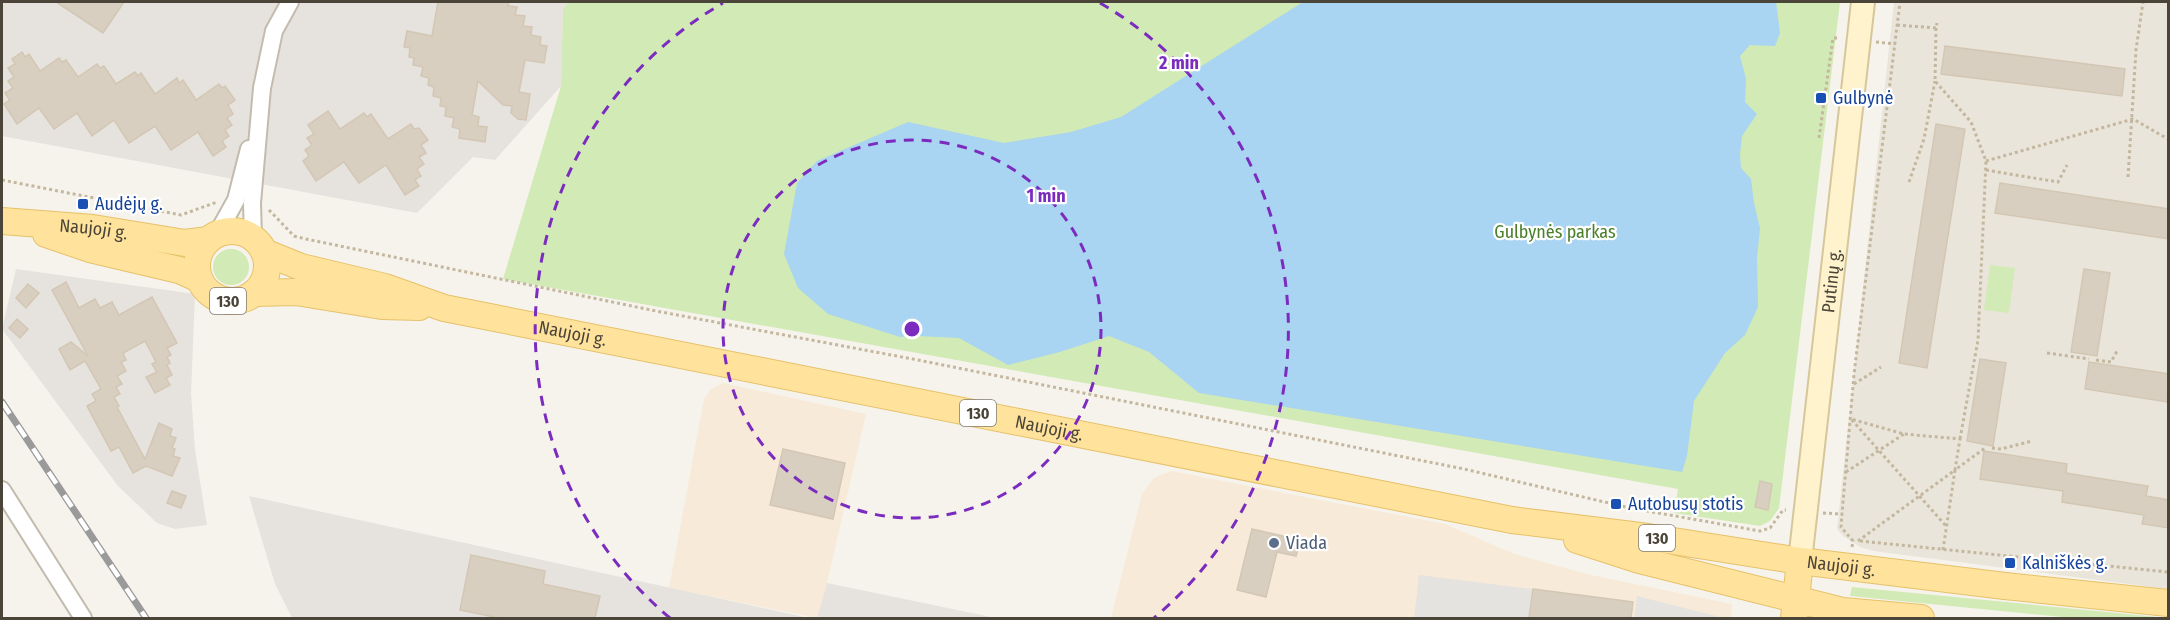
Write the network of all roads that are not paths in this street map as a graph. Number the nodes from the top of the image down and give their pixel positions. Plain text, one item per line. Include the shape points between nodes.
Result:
1 (290, 2) edge
2 (1863, 2) edge
3 (244, 201) junction
4 (8, 222) edge
5 (213, 237) junction
6 (259, 245) junction
7 (199, 279) junction
8 (254, 293) junction
9 (444, 308) junction
10 (2, 490) edge
11 (1512, 520) junction
12 (1800, 561) junction
13 (2169, 603) edge
14 (1795, 609) edge
15 (83, 618) edge
16 (1921, 618) edge

1 - 3 street via 274,31
2 - 12 main road, Putinų g.
3 - 5 street
3 - 6 street
4 - 5 main road, Naujoji g. / 130 via 93,228 185,243
4 - 7 main road, Naujoji g. / 130
5 - 6 main road, 130 via 236,231
5 - 7 main road, 130 via 201,249
6 - 8 main road, 130 via 267,262 266,274
6 - 9 main road, Naujoji g. / 130 via 301,267 386,287
7 - 8 main road, 130 via 204,288 222,300 244,299
8 - 9 main road, Naujoji g. / 130 via 296,292 382,306
9 - 11 main road, Naujoji g. / 130
10 - 15 street
11 - 12 main road, Naujoji g. / 130
11 - 14 main road, Naujoji g.
12 - 13 main road, Naujoji g. / 130
12 - 14 main road
14 - 16 main road, Naujoji g.

